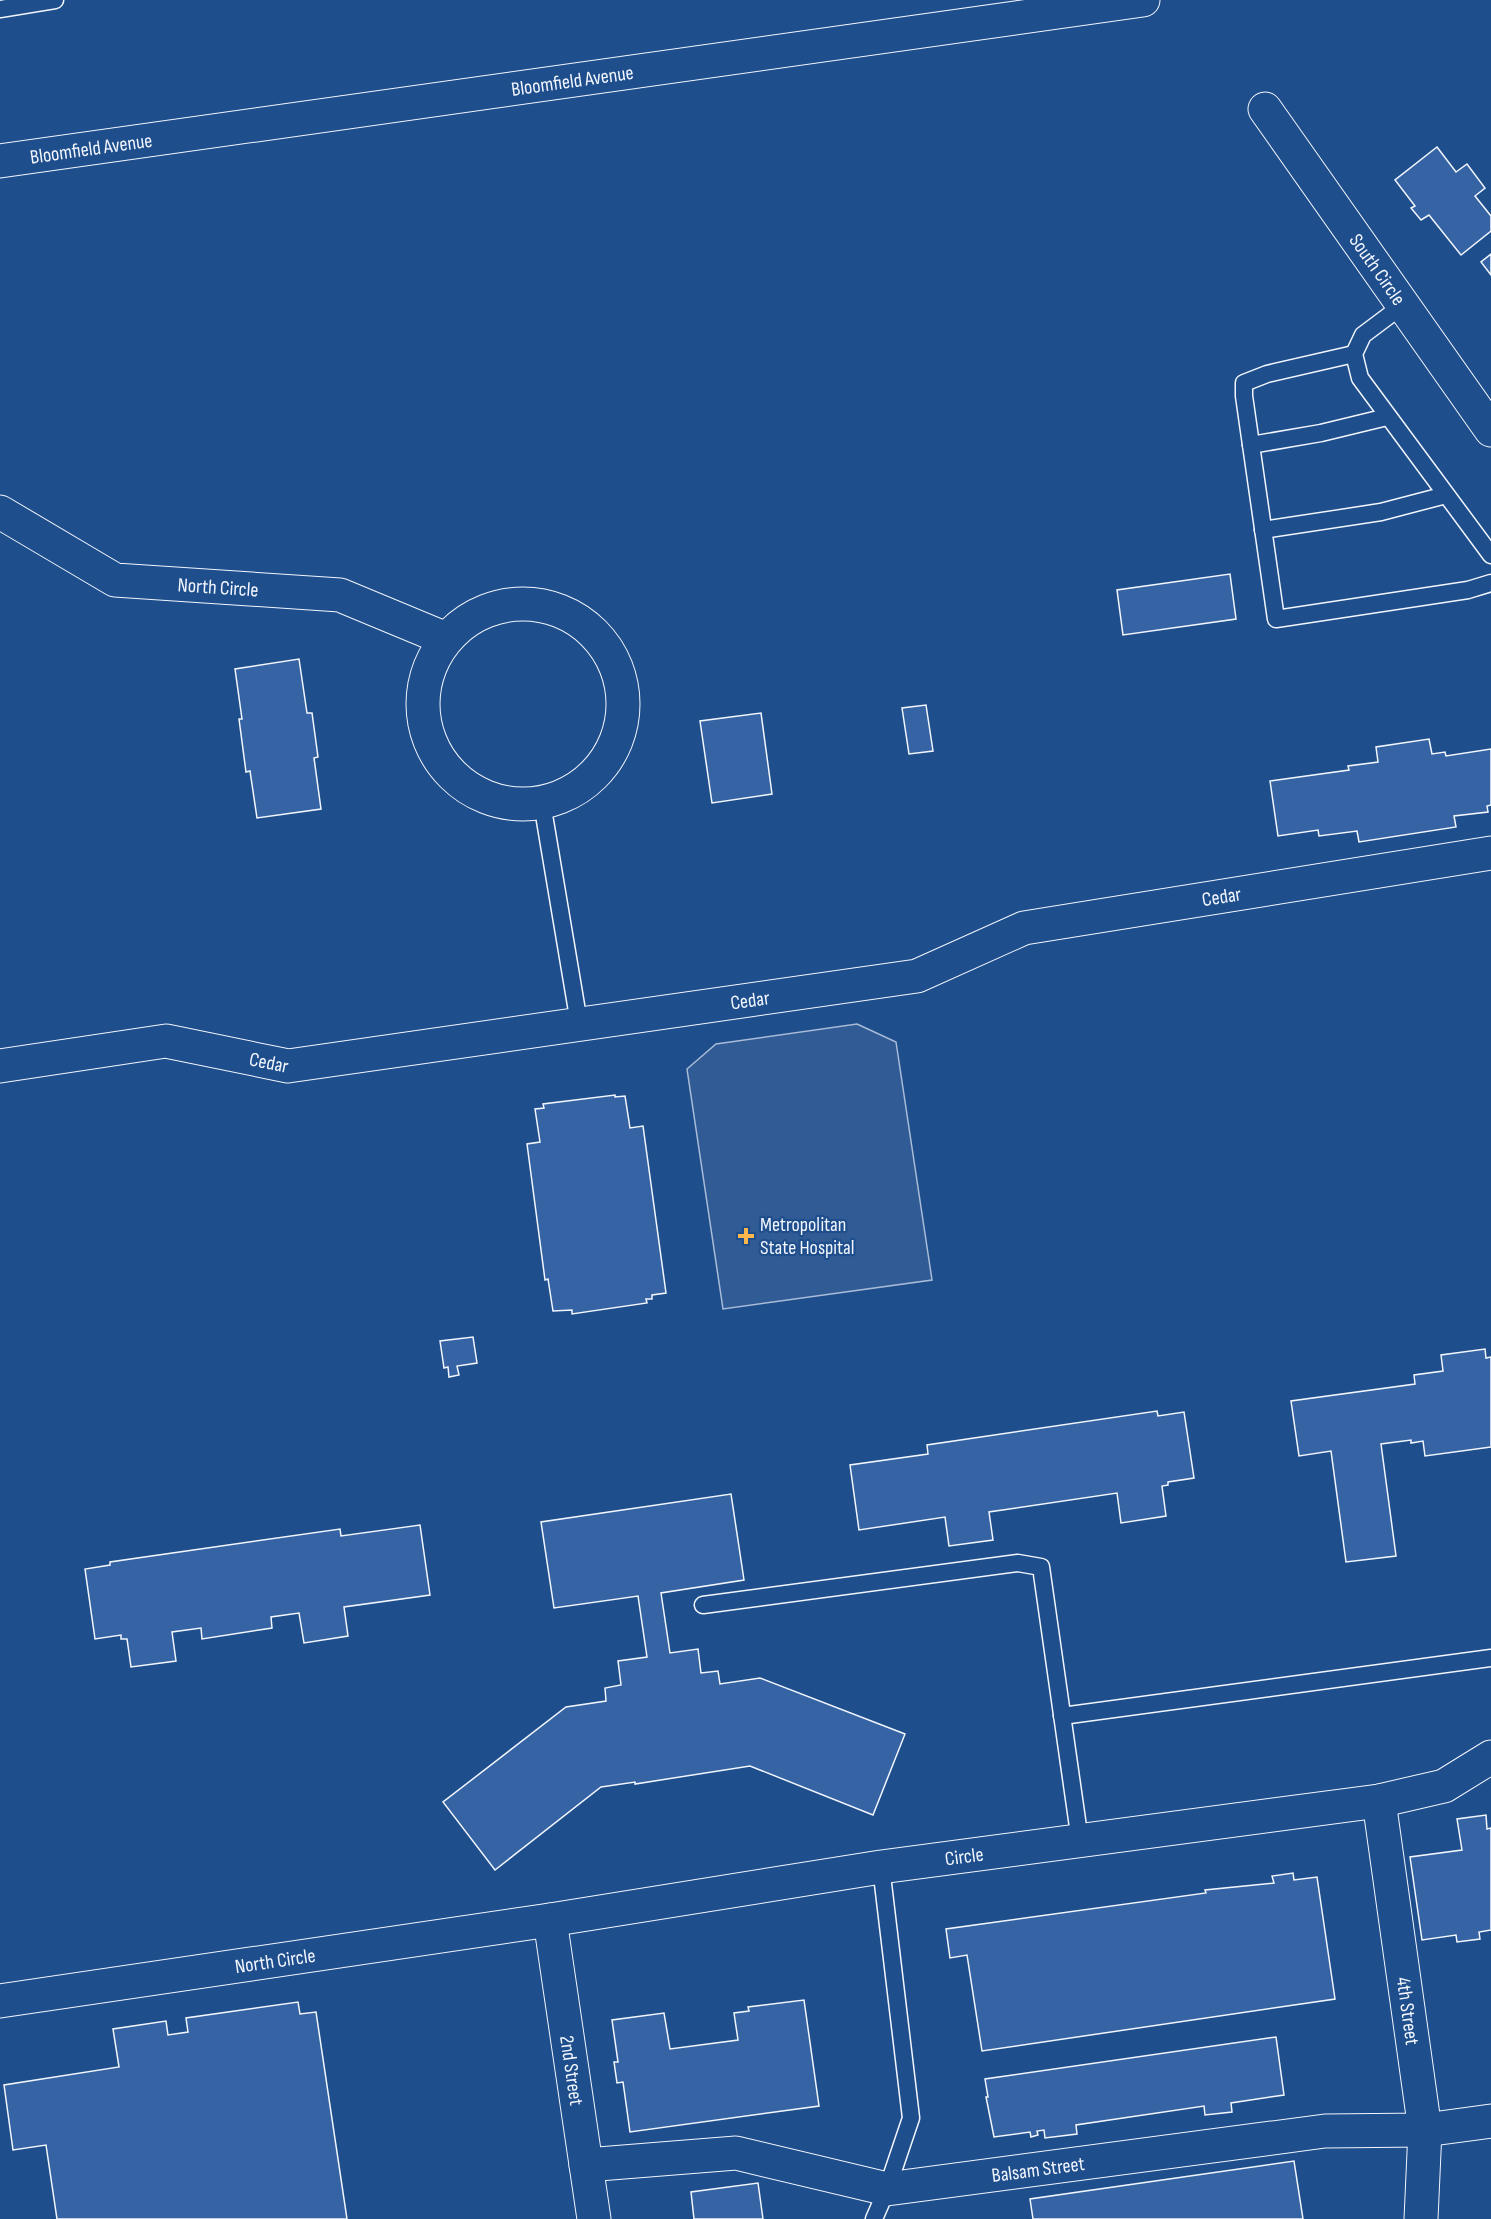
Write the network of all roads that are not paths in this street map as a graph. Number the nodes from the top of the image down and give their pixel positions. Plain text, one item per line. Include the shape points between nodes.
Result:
1 (55, 0) edge
2 (1143, 0) edge
3 (1042, 7) edge
4 (0, 9) edge
5 (1265, 109) dead end
6 (0, 161) edge
7 (1403, 305) junction
8 (1354, 354) junction
9 (1387, 417) junction
10 (1491, 430) edge
11 (1251, 445) junction
12 (1446, 495) junction
13 (0, 512) edge
14 (1263, 530) junction
15 (1491, 555) edge
16 (1491, 583) edge
17 (446, 639) junction
18 (542, 803) junction
19 (1491, 854) edge
20 (579, 1023) junction
21 (0, 1066) edge
22 (703, 1605) dead end
23 (1491, 1658) edge
24 (1062, 1716) junction
25 (1491, 1757) edge
26 (1379, 1801) junction
27 (1080, 1841) junction
28 (881, 1867) junction
29 (549, 1920) junction
30 (0, 2001) edge
31 (1491, 2121) edge
32 (1425, 2130) junction
33 (586, 2164) junction
34 (887, 2189) junction
35 (594, 2219) edge
36 (874, 2219) edge
37 (1420, 2219) edge

1 - 4 lane
2 - 3 street, Bloomfield Avenue
3 - 6 street, Bloomfield Avenue
5 - 7 street, South Circle
7 - 8 lane via 1364,335
7 - 10 street, South Circle
8 - 9 lane via 1360,378
8 - 11 lane via 1244,383
9 - 11 lane
9 - 12 lane
11 - 14 lane
12 - 14 lane via 1381,512
12 - 15 lane
13 - 17 street, North Circle via 115,580 340,595
14 - 16 lane via 1276,619 1468,590
17 - 18 street via 430,666 422,696 425,727 436,755 456,779 482,796 512,804
17 - 18 street via 472,616 504,604 539,604 572,615 599,638 617,668 624,702 618,737 601,768 575,791
18 - 20 lane
19 - 20 street, Cedar via 1024,928 917,976
20 - 21 street, Cedar via 288,1066 166,1041
22 - 24 lane via 1018,1563 1041,1567
23 - 24 lane
24 - 27 lane
25 - 26 street via 1444,1786
26 - 27 street, Circle
26 - 32 street, 4th Street
27 - 28 street, Circle
28 - 29 street, Circle
28 - 34 lane via 911,2118
29 - 30 street, North Circle
29 - 33 street, 2nd Street
31 - 32 street, Balsam Street
32 - 34 street, Balsam Street via 1325,2131
32 - 37 street, 4th Street
33 - 34 street, Balsam Street via 736,2153
33 - 35 street, 2nd Street
34 - 36 lane

